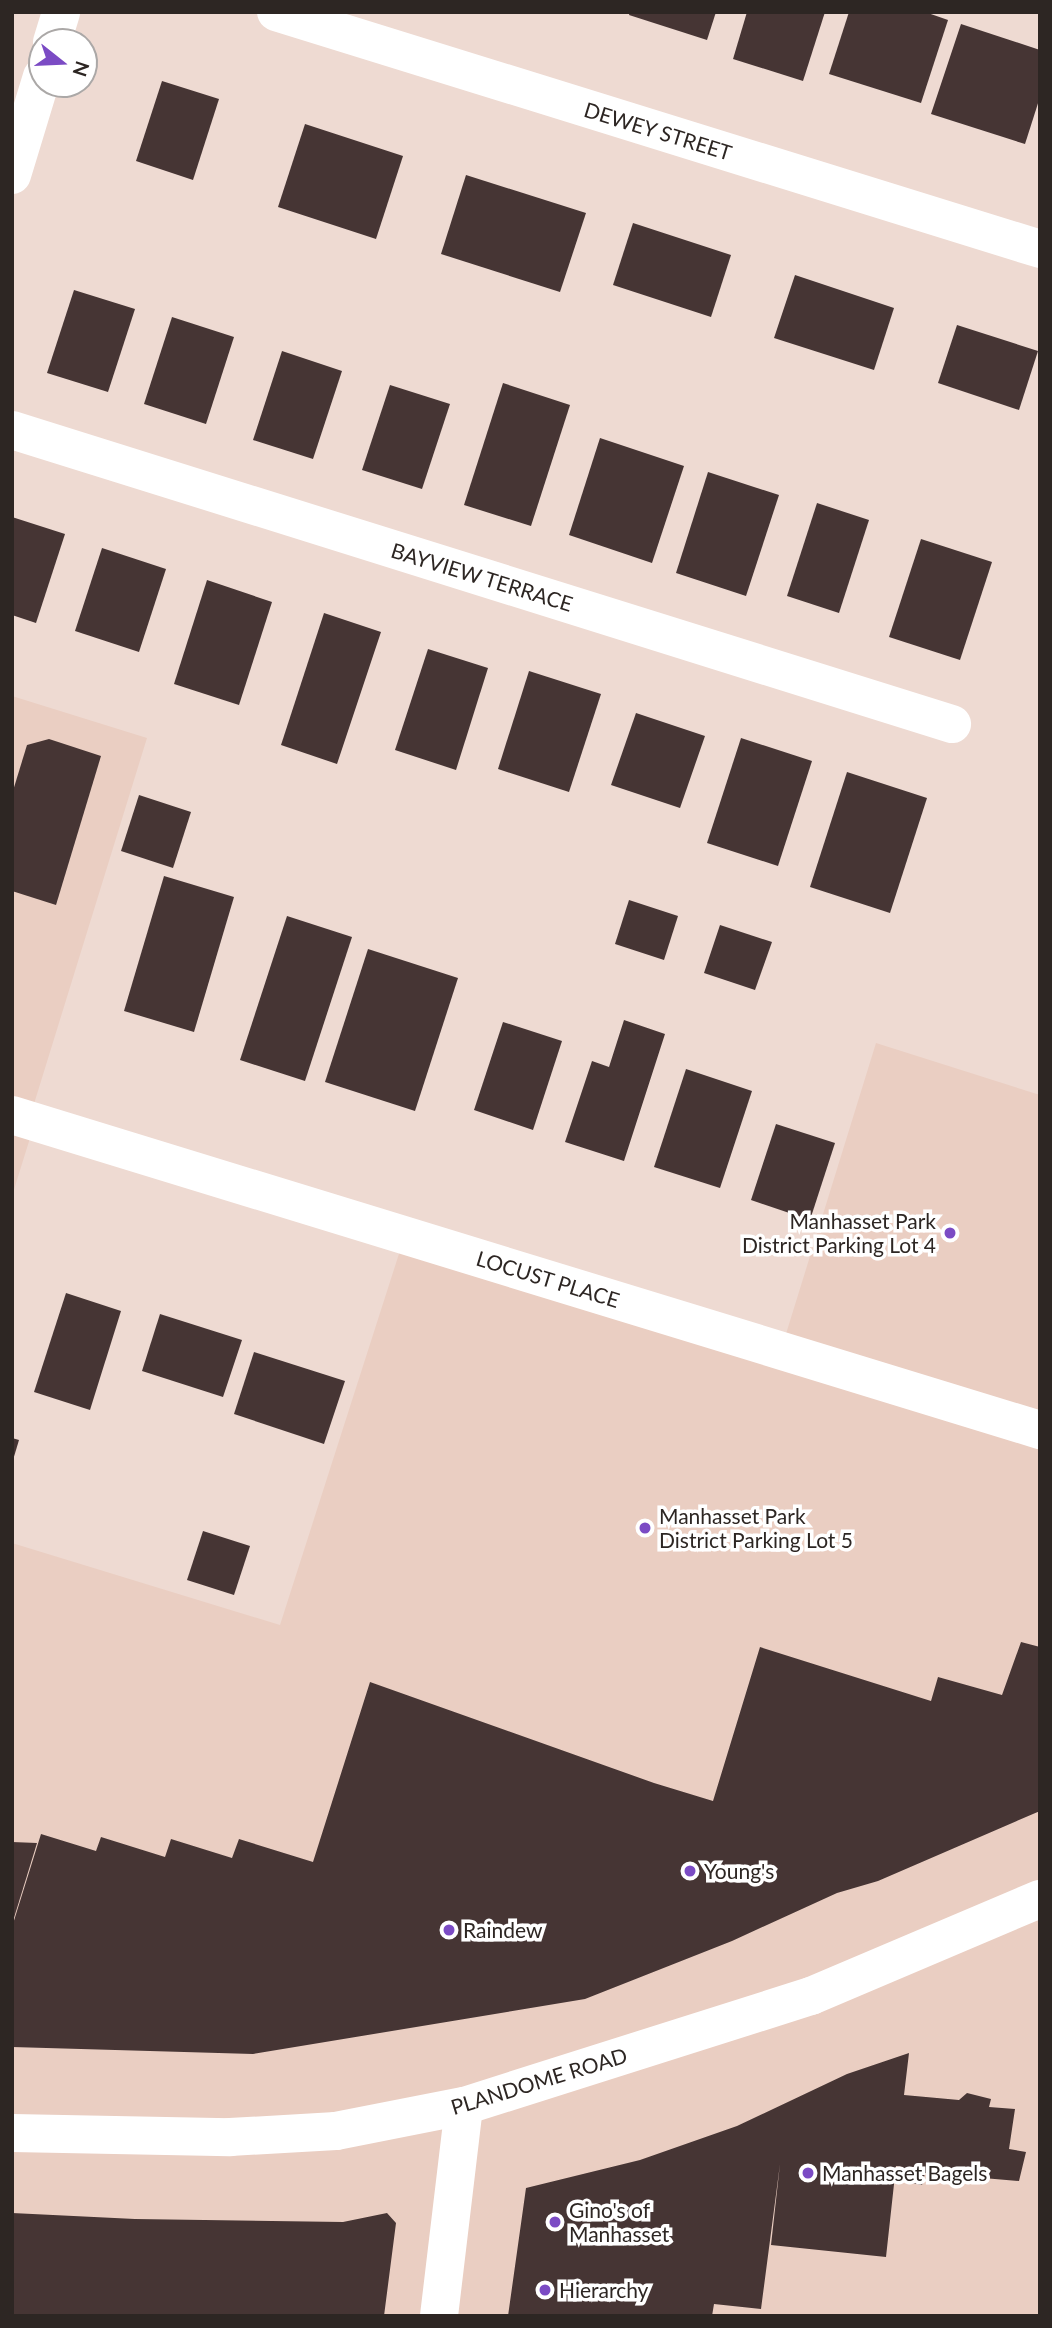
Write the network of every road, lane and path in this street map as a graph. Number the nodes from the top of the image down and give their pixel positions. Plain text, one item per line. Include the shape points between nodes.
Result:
1 (276, 12) edge
2 (35, 98) edge
3 (12, 175) edge
4 (1040, 249) edge
5 (12, 430) edge
6 (952, 724) dead end
7 (12, 1101) edge
8 (12, 1115) edge
9 (57, 1129) junction
10 (1040, 1430) edge
11 (1040, 1899) edge
12 (464, 2106) junction
13 (12, 2133) edge
14 (439, 2316) edge

1 - 4 street, DEWEY STREET
2 - 3 street
5 - 6 street, BAYVIEW TERRACE
7 - 9 street, LOCUST PLACE
8 - 9 street, LOCUST PLACE
9 - 10 street, LOCUST PLACE
11 - 12 street, PLANDOME ROAD via 811,1996
12 - 13 street, PLANDOME ROAD via 323,2132 230,2137
12 - 14 street

